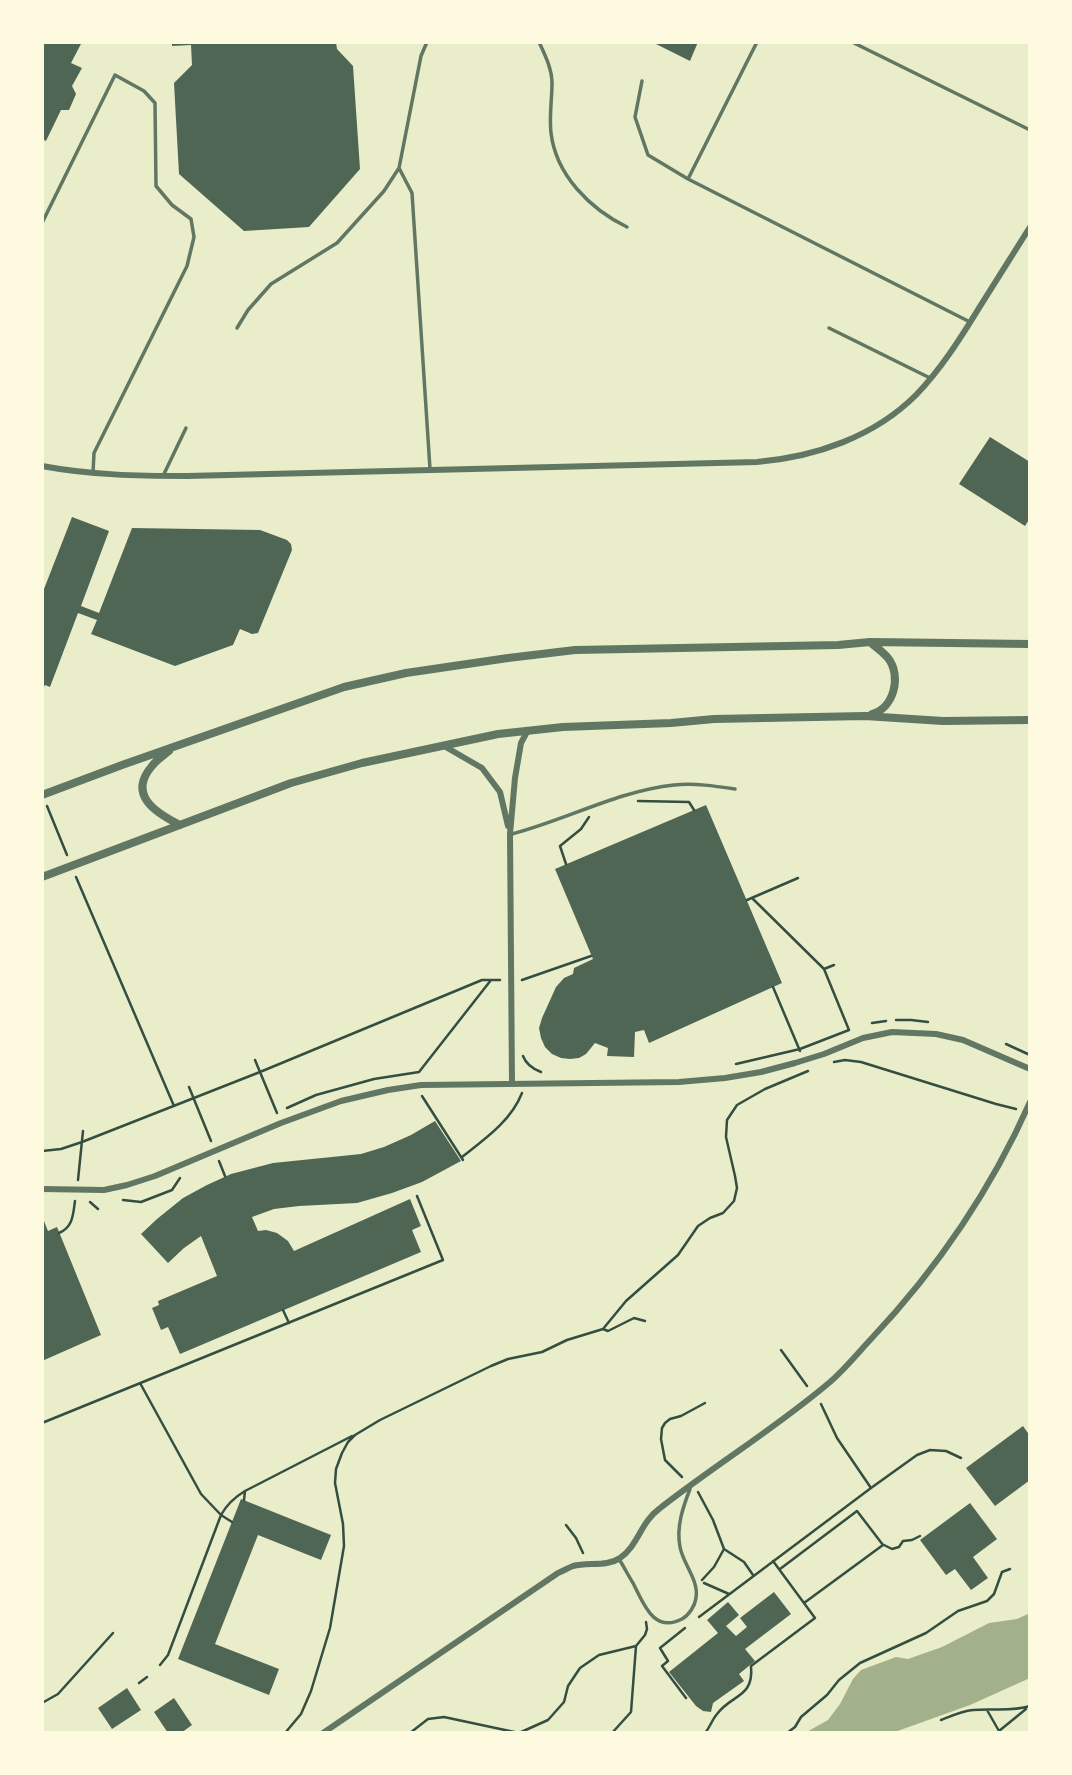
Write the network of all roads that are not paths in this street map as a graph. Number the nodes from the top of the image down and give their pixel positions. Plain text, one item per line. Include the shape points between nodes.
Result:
1 (427, 42) edge
2 (539, 42) edge
3 (757, 42) edge
4 (852, 42) edge
5 (642, 81) dead end
6 (1030, 130) edge
7 (399, 168) junction
8 (688, 179) junction
9 (42, 223) edge
10 (626, 227) dead end
11 (1030, 227) edge
12 (970, 322) junction
13 (237, 328) dead end
14 (829, 328) dead end
15 (930, 378) junction
16 (186, 428) dead end
17 (42, 466) edge
18 (430, 469) junction
19 (93, 473) junction
20 (163, 476) junction
21 (870, 642) junction
22 (1030, 644) edge
23 (865, 716) junction
24 (1030, 720) edge
25 (528, 730) junction
26 (444, 746) junction
27 (174, 747) junction
28 (734, 789) dead end
29 (42, 795) edge
30 (180, 825) junction
31 (510, 834) junction
32 (42, 877) edge
33 (1030, 1069) edge
34 (512, 1084) junction
35 (1030, 1102) edge
36 (42, 1189) edge
37 (694, 1487) junction
38 (619, 1559) junction
39 (323, 1733) edge

1 - 7 lane
2 - 10 lane via 552,82 551,134 564,170 597,209
3 - 8 lane
4 - 6 lane
5 - 8 lane via 635,117 648,155
7 - 13 lane via 337,243 271,284
7 - 18 lane via 412,193
8 - 12 lane
9 - 19 lane via 116,75 144,90 155,103 156,186 191,219 194,237 187,266 94,453
11 - 12 street
12 - 15 street
14 - 15 lane
15 - 18 street via 917,394 876,425 838,444 796,457 757,462
16 - 20 lane
17 - 19 street
18 - 20 street
19 - 20 street
21 - 22 street
21 - 23 street via 890,660 895,687 880,712
21 - 27 street via 575,650 406,673 344,687
23 - 24 street
23 - 25 street
25 - 26 street
25 - 31 street via 521,743
26 - 30 street via 291,783
26 - 31 street via 482,768 500,792
27 - 29 street
27 - 30 street via 151,767 143,792 149,806
28 - 31 lane via 701,784 646,790
30 - 32 street
31 - 34 street
33 - 34 street via 963,1040 892,1032 749,1074 691,1081
34 - 36 street via 421,1085 364,1095 311,1111 127,1185 104,1190
35 - 37 street via 1009,1149 959,1231 912,1293 831,1380
37 - 38 street via 649,1517
37 - 38 lane via 678,1527 680,1547 696,1585 692,1610 685,1618 665,1623 655,1618
38 - 39 street via 558,1573

